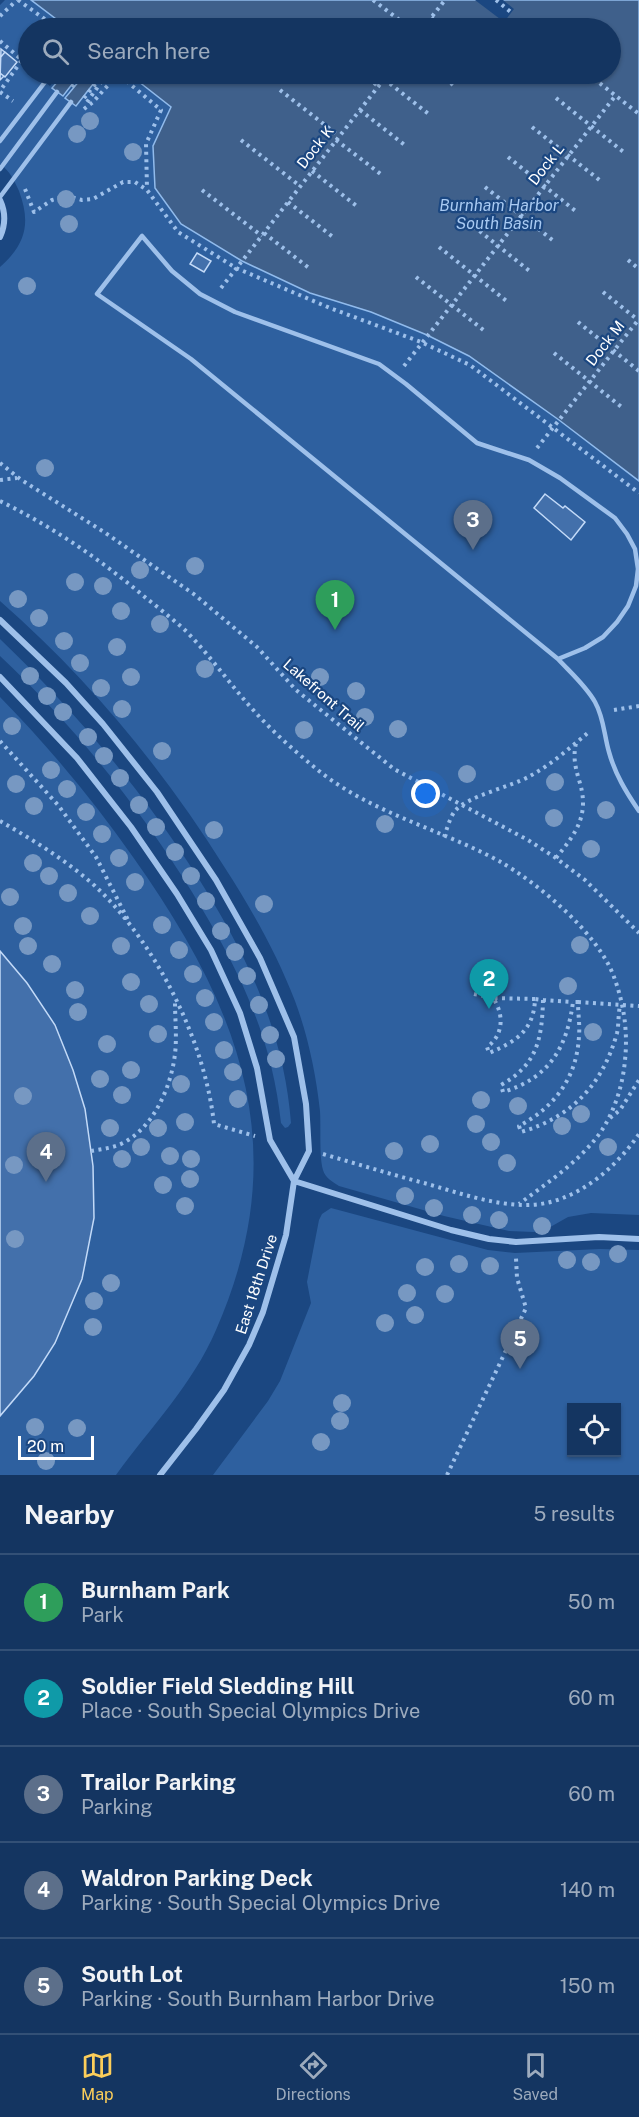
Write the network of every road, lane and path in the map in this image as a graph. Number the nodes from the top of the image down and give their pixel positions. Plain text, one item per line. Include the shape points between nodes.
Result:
1 (17, 0) edge
2 (373, 0) edge
3 (445, 0) edge
4 (496, 0) edge
5 (512, 13) dead end
6 (0, 16) edge
7 (43, 18) edge
8 (397, 18) edge
9 (431, 18) edge
10 (0, 41) edge
11 (18, 57) edge
12 (18, 66) edge
13 (44, 84) edge
14 (97, 84) edge
15 (109, 84) edge
16 (130, 84) edge
17 (375, 84) edge
18 (390, 84) edge
19 (601, 84) edge
20 (378, 86) joint
21 (280, 90) dead end
22 (0, 92) edge
23 (57, 92) dead end
24 (616, 95) junction
25 (89, 98) dead end
26 (556, 98) dead end
27 (71, 102) dead end
28 (24, 110) junction
29 (360, 110) junction
30 (639, 114) edge
31 (430, 115) dead end
32 (78, 116) dead end
33 (591, 126) junction
34 (532, 127) dead end
35 (338, 138) junction
36 (241, 140) dead end
37 (0, 141) edge
38 (406, 146) dead end
39 (626, 154) dead end
40 (568, 155) junction
41 (508, 158) dead end
42 (0, 169) edge
43 (312, 171) junction
44 (17, 174) junction
45 (382, 176) dead end
46 (602, 182) dead end
47 (300, 186) junction
48 (544, 186) junction
49 (485, 187) dead end
50 (147, 190) junction
51 (202, 190) dead end
52 (0, 198) edge
53 (288, 202) junction
54 (358, 207) dead end
55 (578, 213) dead end
56 (521, 215) junction
57 (462, 217) dead end
58 (263, 235) junction
59 (0, 237) edge
60 (333, 237) dead end
61 (555, 242) dead end
62 (498, 245) junction
63 (440, 247) dead end
64 (628, 260) dead end
65 (236, 268) junction
66 (309, 268) dead end
67 (639, 269) edge
68 (532, 273) dead end
69 (475, 274) junction
70 (416, 277) dead end
71 (603, 292) dead end
72 (211, 300) junction
73 (509, 303) dead end
74 (451, 305) junction
75 (639, 320) edge
76 (578, 322) dead end
77 (486, 332) dead end
78 (422, 342) junction
79 (614, 351) junction
80 (554, 353) dead end
81 (639, 371) edge
82 (396, 376) junction
83 (590, 382) junction
84 (624, 409) dead end
85 (554, 426) junction
86 (529, 460) junction
87 (0, 463) edge
88 (18, 478) junction
89 (0, 480) edge
90 (639, 493) edge
91 (0, 501) edge
92 (0, 620) edge
93 (558, 659) junction
94 (0, 676) edge
95 (639, 706) edge
96 (611, 711) dead end
97 (593, 729) dead end
98 (0, 741) edge
99 (576, 742) junction
100 (461, 806) junction
101 (639, 811) edge
102 (0, 821) edge
103 (444, 837) junction
104 (556, 858) junction
105 (133, 931) junction
106 (639, 933) edge
107 (474, 994) dead end
108 (493, 998) junction
109 (535, 999) junction
110 (175, 1000) junction
111 (543, 1000) junction
112 (573, 1002) junction
113 (620, 1005) junction
114 (639, 1006) edge
115 (639, 1080) edge
116 (607, 1120) junction
117 (639, 1134) edge
118 (253, 1135) dead end
119 (91, 1151) dead end
120 (322, 1154) dead end
121 (294, 1181) junction
122 (519, 1204) junction
123 (639, 1239) edge
124 (515, 1253) dead end
125 (160, 1475) edge
126 (447, 1475) edge

1 - 6 path
1 - 7 path
2 - 8 path
3 - 9 path
4 - 5 path
10 - 11 path
12 - 22 path
13 - 28 lane
14 - 25 path
15 - 32 path
16 - 50 path via 161,110 146,144
17 - 20 path
18 - 31 path
19 - 24 path
20 - 29 path, Dock K
21 - 35 path
22 - 28 path
23 - 42 lane
24 - 30 path
24 - 33 path, Dock L
26 - 33 path
27 - 44 lane
28 - 37 lane
29 - 35 path, Dock K
29 - 38 path
33 - 39 path
33 - 40 path, Dock L
34 - 40 path
35 - 43 path, Dock K
35 - 45 path
36 - 47 path
40 - 46 path
40 - 48 path, Dock L
41 - 48 path
43 - 47 path, Dock K
43 - 54 path
44 - 50 path via 34,212 51,200 67,196 82,201 93,199 123,182 135,182
44 - 52 lane
47 - 53 path, Dock K
48 - 55 path
48 - 56 path, Dock L
49 - 56 path
50 - 65 path via 178,232
51 - 58 path
52 - 59 street via 5,222
53 - 58 path, Dock K
53 - 60 path
56 - 61 path
56 - 62 path, Dock L
57 - 62 path
58 - 65 path, Dock K
58 - 66 path
62 - 68 path
62 - 69 path, Dock L
63 - 69 path
64 - 67 path
65 - 72 path, Dock K
65 - 78 path
69 - 73 path
69 - 74 path, Dock L
70 - 74 path
71 - 75 path
72 - 82 lane via 379,364
72 - 93 lane via 172,271 142,237 97,294 191,359
74 - 77 path
74 - 78 path, Dock L
75 - 79 path, Dock M
76 - 79 path
78 - 82 path, Dock L
78 - 85 path via 470,365
79 - 81 path
79 - 83 path, Dock M
80 - 83 path
82 - 86 lane via 477,443
83 - 84 path
83 - 85 path, Dock M
85 - 86 path, Dock M
85 - 90 path
86 - 93 lane via 615,518 635,549 638,569 636,586 617,622 603,637
87 - 88 path, Lakefront Trail
88 - 89 path
88 - 100 path, Lakefront Trail via 195,595 357,741 394,769
91 - 103 path via 45,525 114,571 185,631 267,725 330,779 384,811
92 - 121 street, East 18th Drive via 66,683 157,792 216,880 260,958 294,1037 306,1104 309,1151
93 - 101 lane via 595,702 615,773
94 - 121 street via 77,758 177,894 211,950 240,1013 258,1068 270,1140
95 - 96 path
97 - 99 path
98 - 105 path via 57,805 96,857
99 - 100 path via 530,777
99 - 104 path via 574,765 584,808 572,837
100 - 103 path via 454,812
100 - 104 path, Lakefront Trail
102 - 105 path via 71,867 109,901
103 - 113 path via 511,869 567,914 604,957 614,976
104 - 106 path, Lakefront Trail via 585,880
105 - 110 path
107 - 108 path
108 - 109 path
108 - 109 path via 500,1012 501,1027 487,1047 489,1053 508,1044 528,1026 534,1015
109 - 111 path
110 - 118 path via 204,1070 214,1124
110 - 119 path via 175,1052 159,1104 146,1125 123,1142
111 - 112 path
111 - 112 path via 541,1032 534,1053 522,1071 501,1085 503,1092 530,1081 554,1059 565,1040
112 - 113 path
112 - 113 path via 578,1052 570,1078 544,1111 519,1126 521,1132 564,1112 596,1082 613,1044
113 - 114 path
113 - 116 path via 627,1042 624,1073
115 - 116 path via 620,1110
116 - 122 path via 578,1158
117 - 122 path via 601,1176 578,1193 542,1204
120 - 122 path via 464,1194
121 - 123 street via 489,1239
121 - 125 street, East 18th Drive via 285,1235 263,1312 249,1345 224,1390
124 - 126 path via 526,1308

